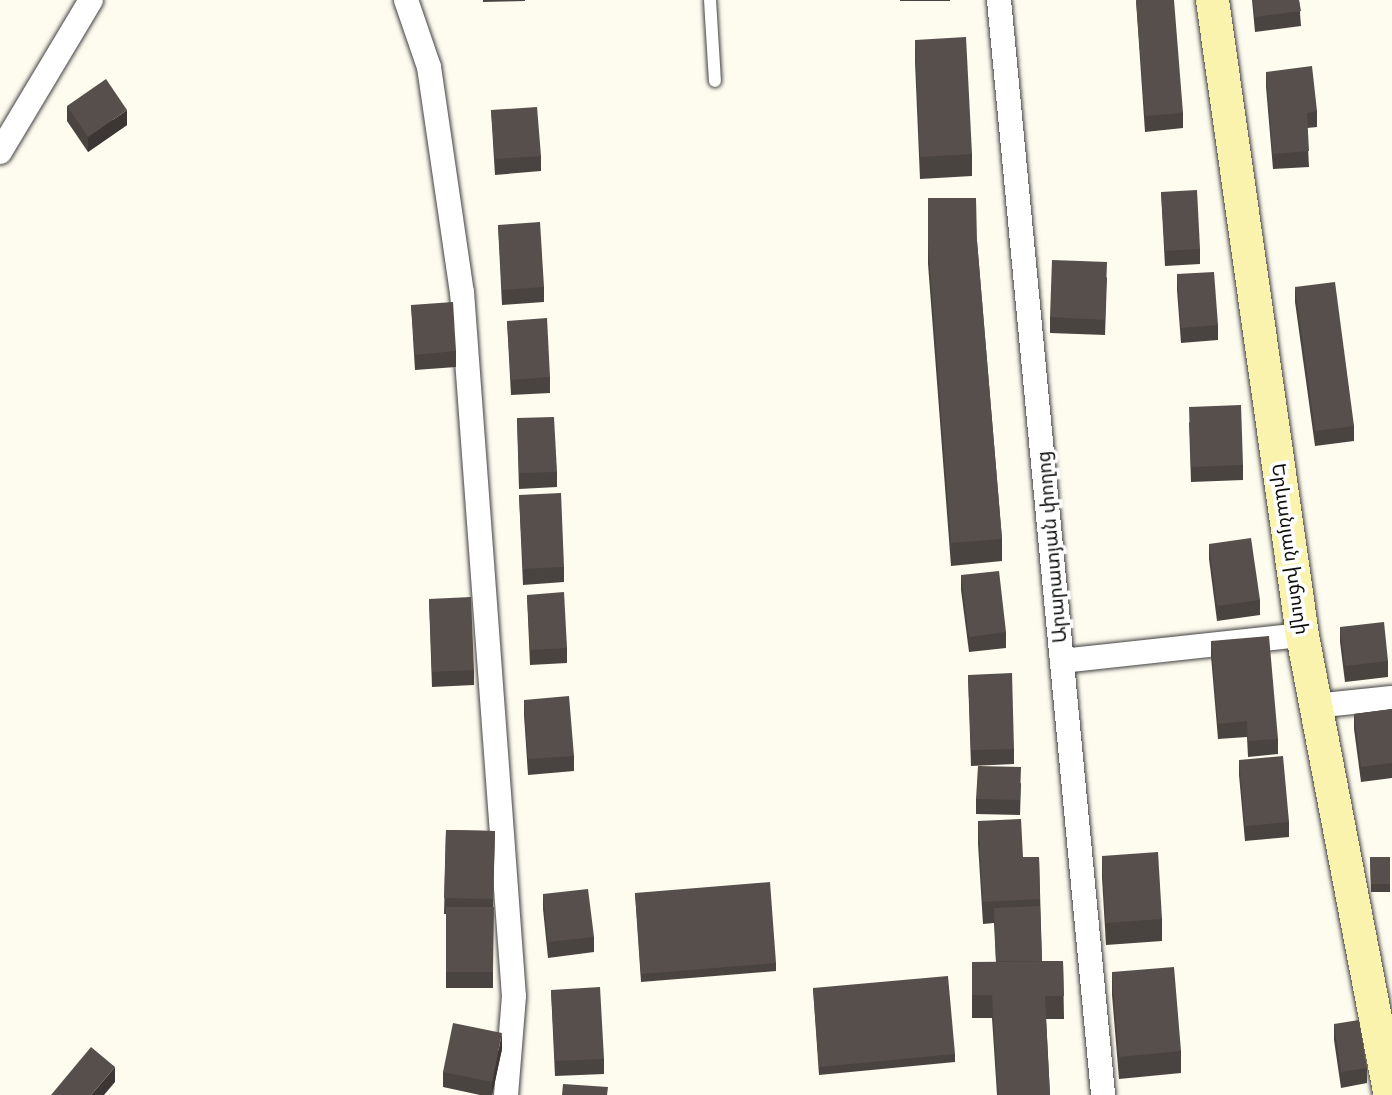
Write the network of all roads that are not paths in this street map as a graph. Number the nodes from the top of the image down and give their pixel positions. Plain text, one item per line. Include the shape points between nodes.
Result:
1 (90, 0) edge
2 (406, 0) edge
3 (710, 0) edge
4 (999, 0) edge
5 (1212, 0) edge
6 (715, 81) dead end
7 (0, 152) edge
8 (1302, 635) junction
9 (1062, 661) junction
10 (1392, 698) edge
11 (1314, 706) junction
12 (506, 1095) edge
13 (1103, 1095) edge
14 (1390, 1095) edge

1 - 7 street
2 - 12 street via 429,67 462,292 514,996
3 - 6 lane
4 - 9 street, Արարատյան փողոց
5 - 8 main road, Երևանյան խճուղի
8 - 9 street
8 - 11 main road, Երևանյան խճուղի
9 - 13 street, Արարատյան փողոց
10 - 11 street
11 - 14 main road, Երևանյան խճուղի

